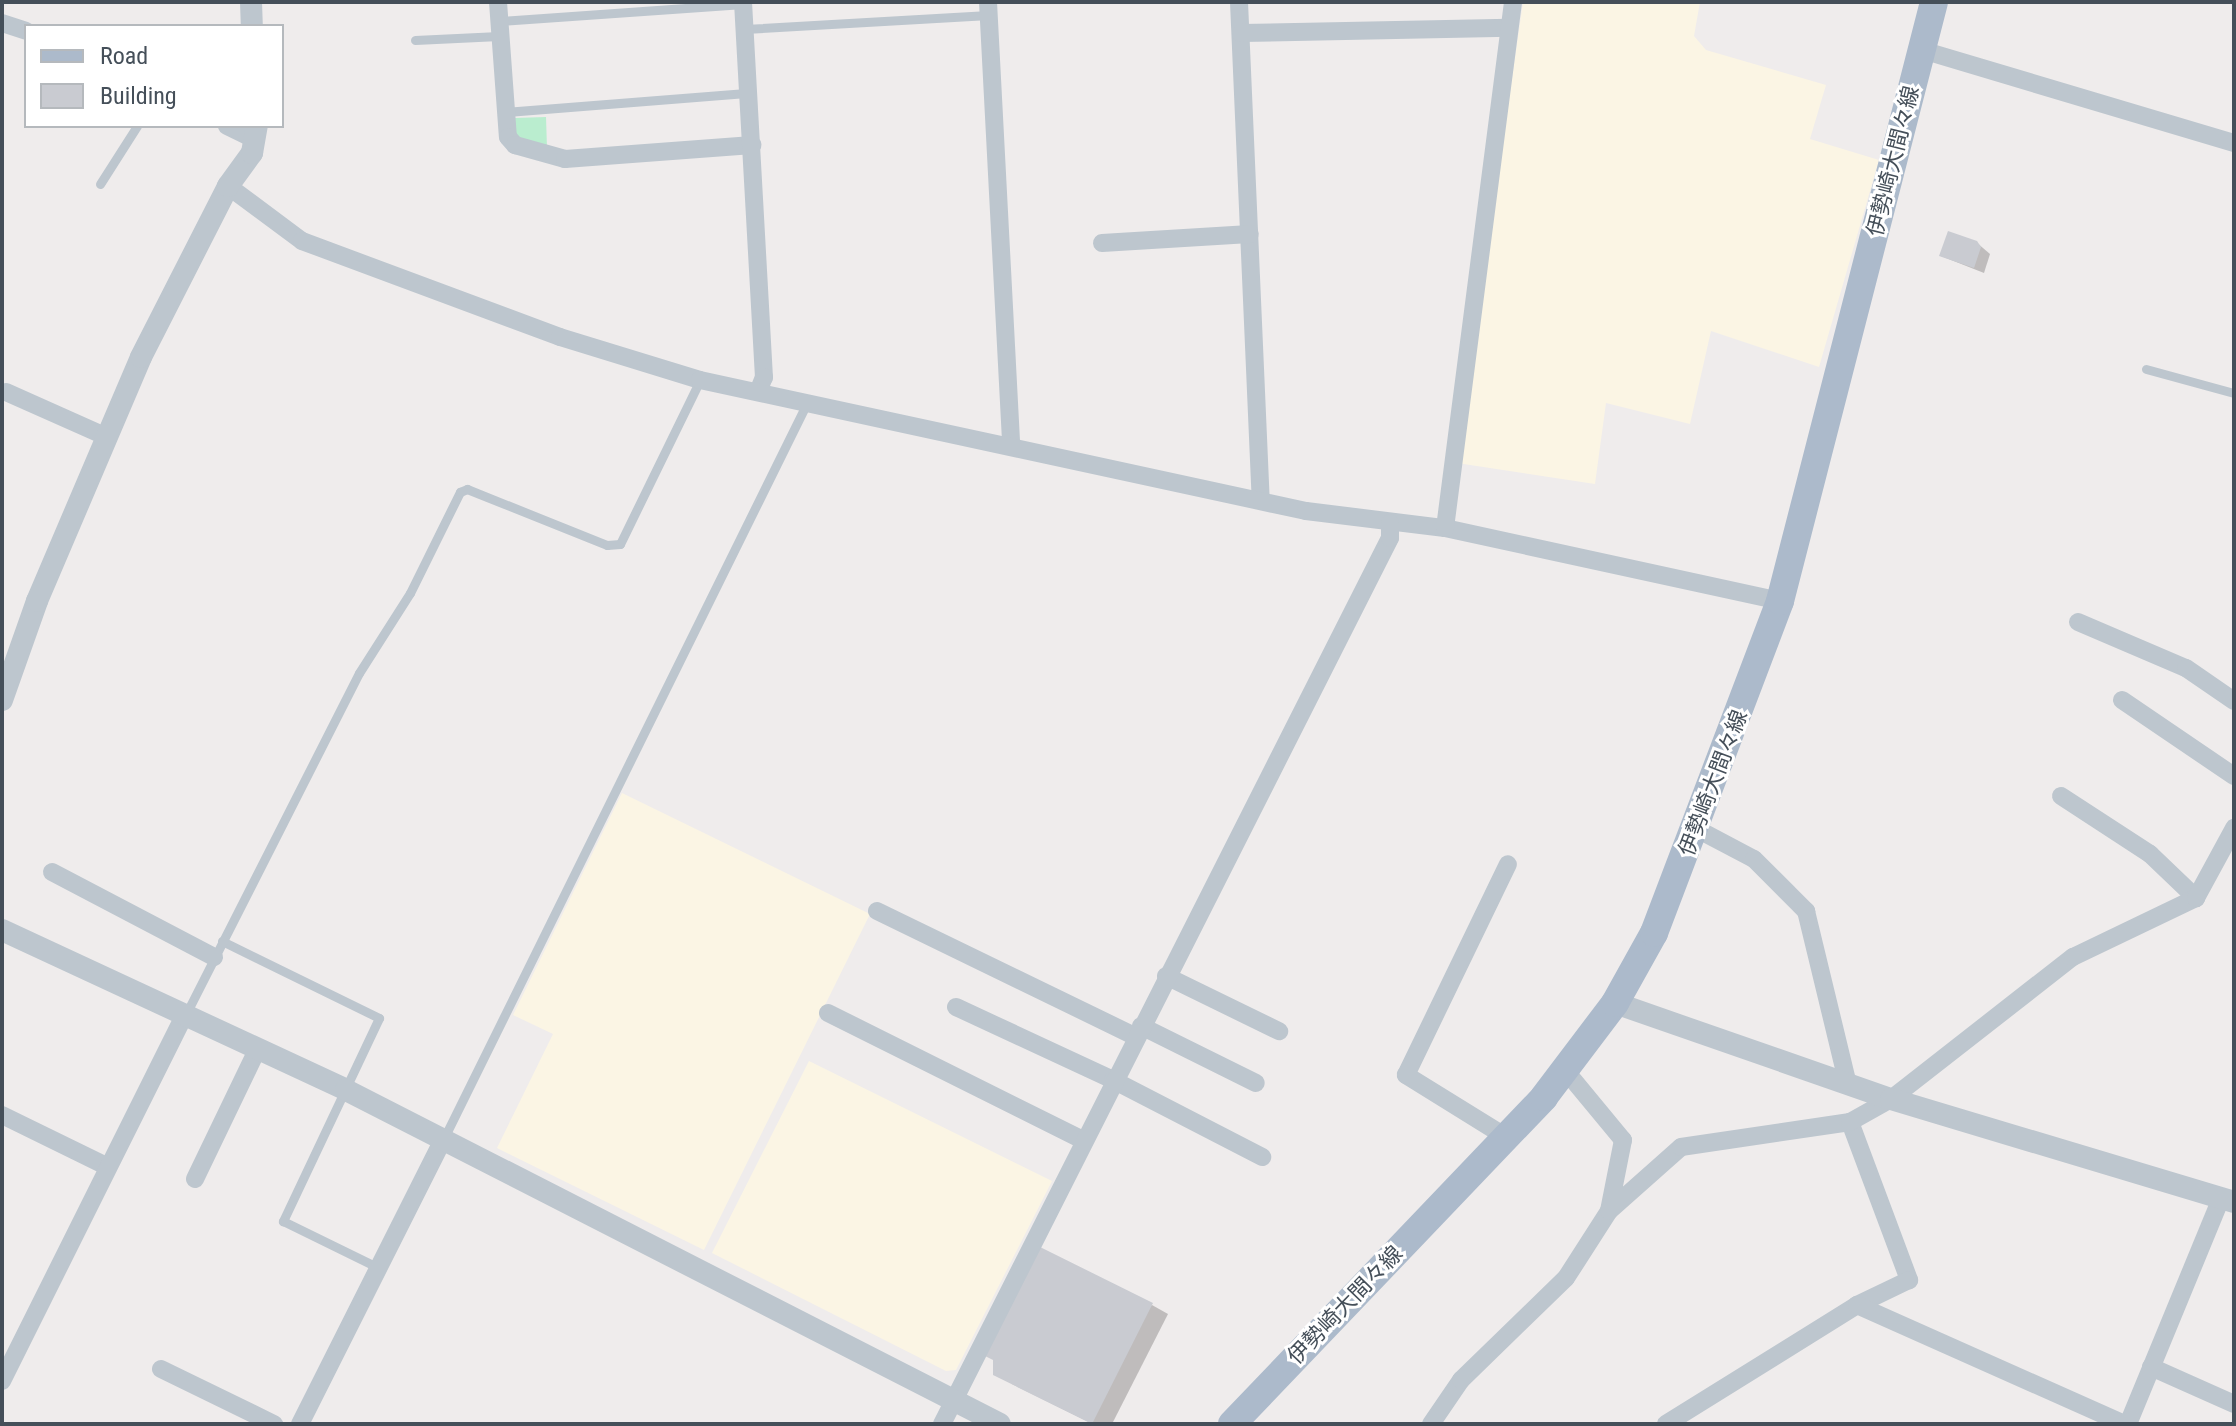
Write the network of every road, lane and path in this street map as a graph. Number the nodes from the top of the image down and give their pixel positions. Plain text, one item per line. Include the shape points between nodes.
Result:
1 (251, 2) edge
2 (1239, 2) edge
3 (1513, 2) edge
4 (1934, 2) edge
5 (743, 3) edge
6 (989, 8) edge
7 (499, 19) edge
8 (2, 23) edge
9 (252, 24) edge
10 (1509, 28) junction
11 (745, 29) junction
12 (24, 30) edge
13 (1241, 33) junction
14 (415, 40) dead end
15 (1922, 50) junction
16 (749, 93) junction
17 (506, 112) junction
18 (136, 128) edge
19 (236, 128) edge
20 (257, 133) edge
21 (2234, 143) edge
22 (752, 145) junction
23 (100, 184) dead end
24 (228, 186) junction
25 (1250, 234) junction
26 (1102, 243) dead end
27 (2146, 369) dead end
28 (700, 380) junction
29 (6, 392) dead end
30 (758, 392) junction
31 (2234, 393) edge
32 (807, 403) junction
33 (107, 437) junction
34 (1011, 446) junction
35 (1261, 499) junction
36 (1390, 523) junction
37 (1445, 528) junction
38 (1780, 601) junction
39 (2078, 622) dead end
40 (2, 700) edge
41 (2122, 700) dead end
42 (2234, 701) edge
43 (2234, 776) edge
44 (2061, 796) dead end
45 (2234, 828) edge
46 (1697, 829) junction
47 (1508, 864) dead end
48 (52, 872) dead end
49 (2196, 898) junction
50 (877, 911) dead end
51 (2, 930) edge
52 (218, 949) junction
53 (1166, 976) junction
54 (1615, 1003) junction
55 (956, 1007) dead end
56 (828, 1013) dead end
57 (184, 1016) junction
58 (1138, 1031) junction
59 (1279, 1031) dead end
60 (256, 1052) junction
61 (1565, 1070) junction
62 (1113, 1080) junction
63 (1256, 1083) dead end
64 (1848, 1084) junction
65 (346, 1090) junction
66 (1891, 1099) junction
67 (2, 1115) edge
68 (1850, 1122) junction
69 (1506, 1137) junction
70 (444, 1138) junction
71 (1083, 1140) junction
72 (1262, 1157) dead end
73 (108, 1167) junction
74 (195, 1179) dead end
75 (2227, 1200) edge
76 (1609, 1211) junction
77 (379, 1268) junction
78 (1857, 1305) junction
79 (2151, 1367) junction
80 (5, 1369) edge
81 (161, 1369) dead end
82 (954, 1397) junction
83 (2234, 1404) edge
84 (274, 1424) edge
85 (300, 1424) edge
86 (942, 1424) edge
87 (1000, 1424) edge
88 (1232, 1424) edge
89 (1431, 1424) edge
90 (1666, 1424) edge
91 (2126, 1424) edge

1 - 9 street
2 - 13 street
3 - 10 street
4 - 15 main road, 伊勢崎大間々線
5 - 7 lane
5 - 11 street
6 - 11 lane
6 - 34 street
7 - 14 lane
7 - 17 street
8 - 12 street
10 - 13 street
10 - 37 street
11 - 16 street
13 - 25 street
15 - 21 street
15 - 38 main road, 伊勢崎大間々線
16 - 17 lane
16 - 22 street
17 - 22 street via 510,141 556,159
18 - 23 lane
19 - 20 street
20 - 24 street
22 - 30 street via 764,377
24 - 28 street via 302,241 560,337
24 - 33 street
25 - 26 street
25 - 35 street
27 - 31 lane
28 - 30 street
28 - 52 lane via 620,544 607,545 467,489 460,492 410,593 352,685
29 - 33 street
30 - 32 street
32 - 34 street
32 - 70 lane
33 - 40 street
34 - 35 street
35 - 36 street
36 - 37 street
36 - 53 street via 1390,538
37 - 38 street
38 - 46 main road, 伊勢崎大間々線
39 - 42 street via 2186,668
41 - 43 street
44 - 49 street via 2150,854
45 - 49 street
46 - 54 main road, 伊勢崎大間々線 via 1654,933
46 - 64 street via 1754,859 1806,911
47 - 69 street via 1406,1075
48 - 52 street
49 - 66 street via 2073,957
50 - 58 street
51 - 57 street
52 - 57 lane
52 - 65 lane via 379,1018
53 - 58 street
53 - 59 street
54 - 61 main road, 伊勢崎大間々線
54 - 64 street
55 - 62 street
56 - 71 street
57 - 60 street
57 - 73 street
58 - 62 street
58 - 63 street
60 - 65 street
60 - 74 street
61 - 69 main road, 伊勢崎大間々線
61 - 76 street via 1623,1140
62 - 71 street
62 - 72 street
64 - 66 street
65 - 70 street
65 - 77 lane via 283,1221
66 - 68 street
66 - 75 street
67 - 73 street
68 - 76 street via 1681,1147
68 - 78 street via 1909,1280
69 - 88 main road, 伊勢崎大間々線
70 - 77 street
70 - 82 street
71 - 82 street
73 - 80 street
75 - 79 street
76 - 89 street via 1566,1278 1461,1380
77 - 85 street
78 - 90 street
78 - 91 street
79 - 83 street
79 - 91 street
81 - 84 street
82 - 86 street
82 - 87 street

